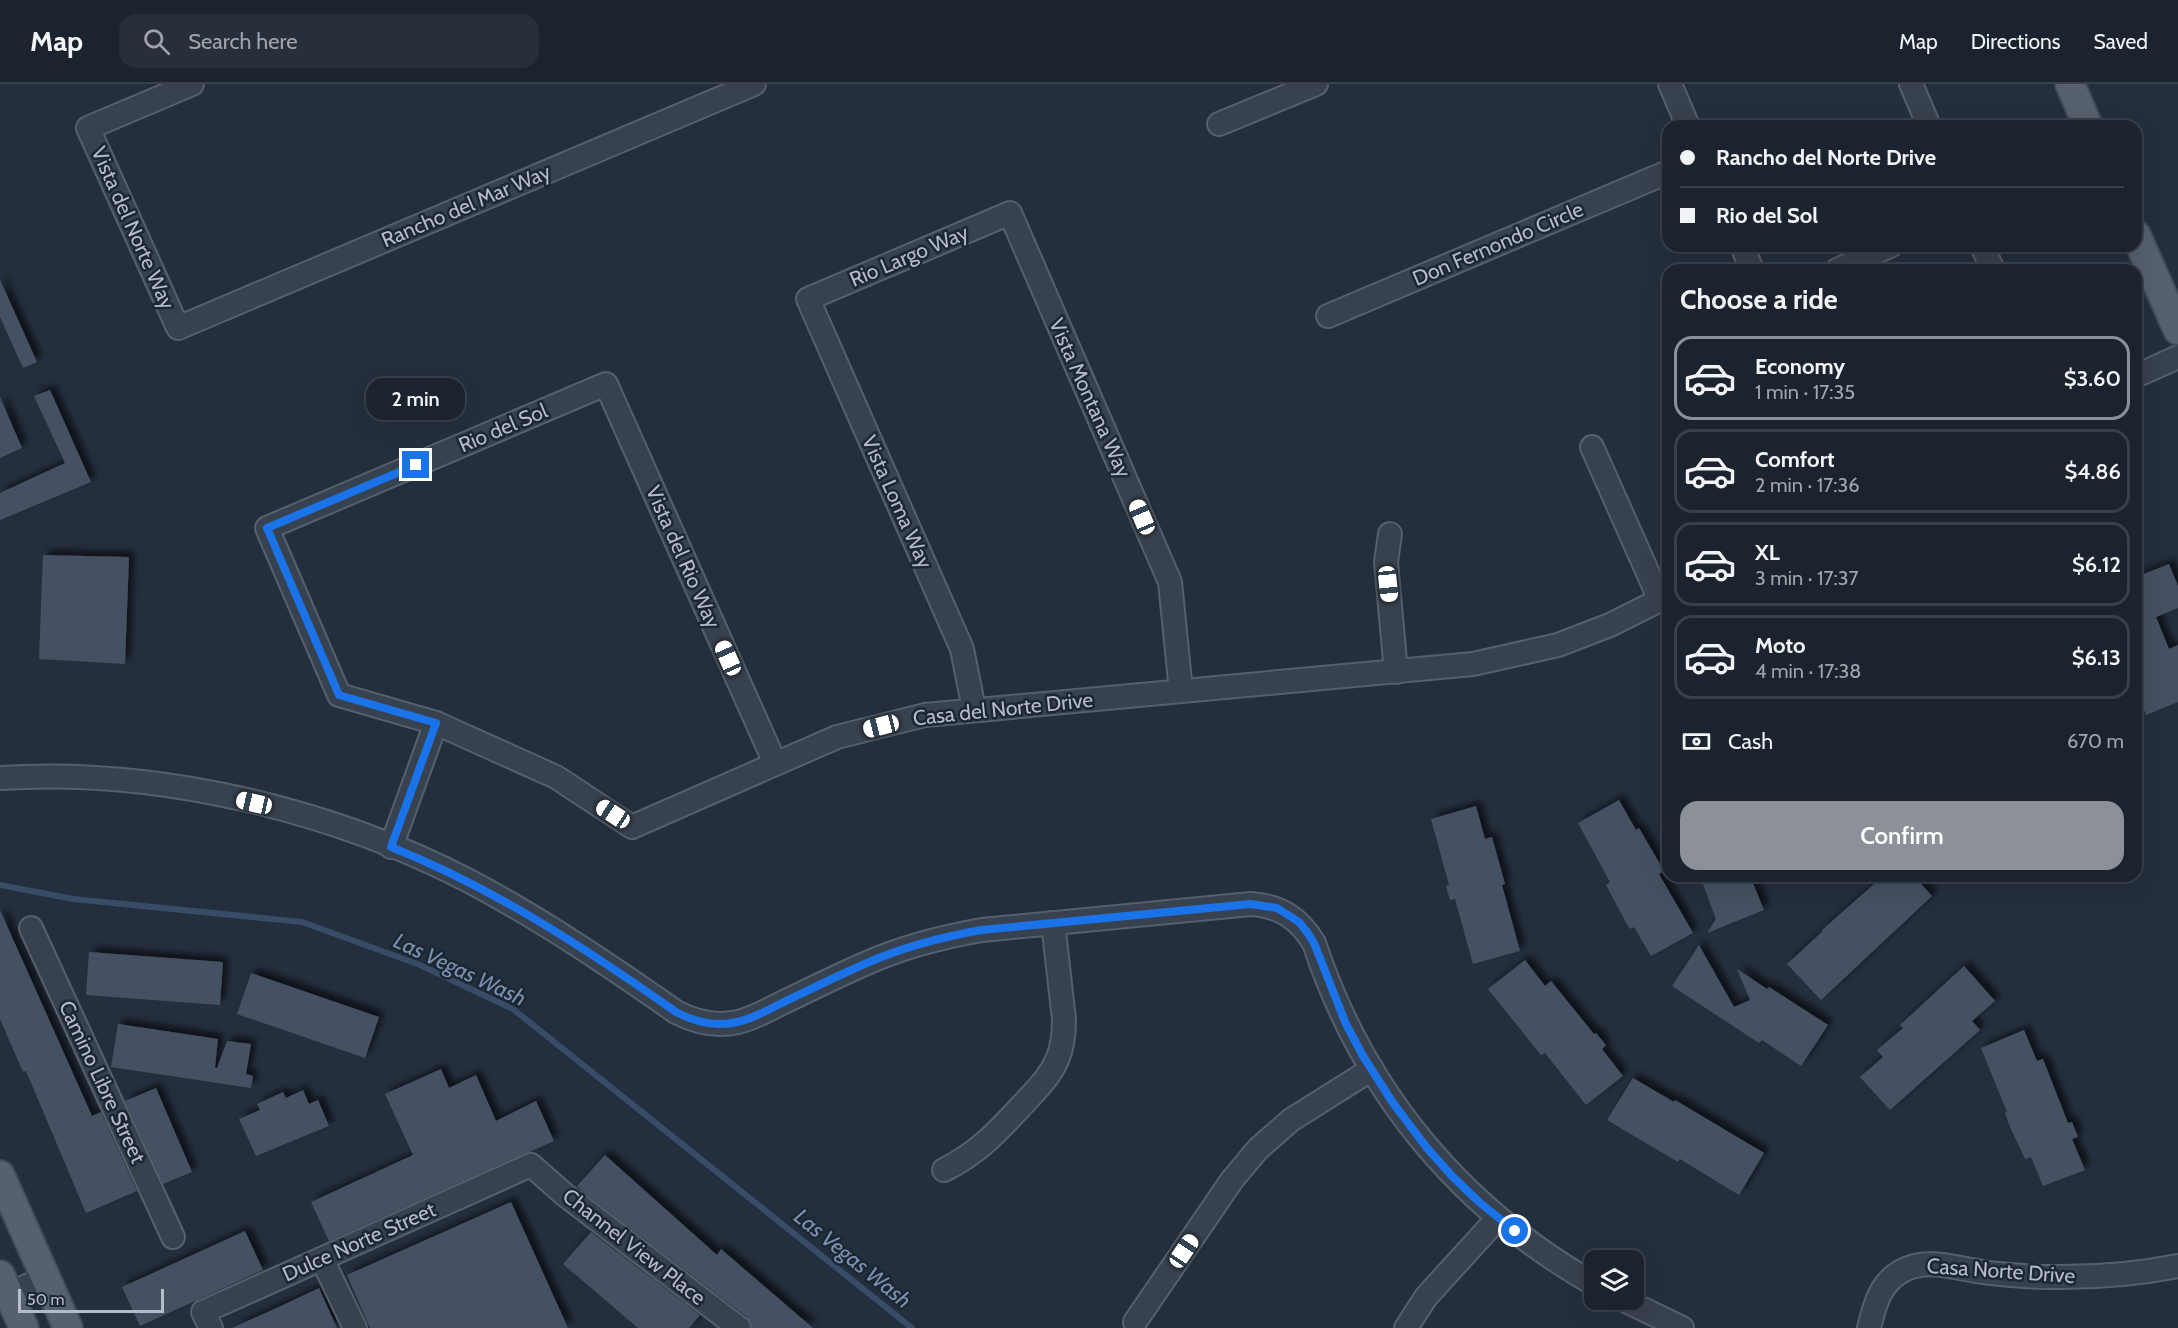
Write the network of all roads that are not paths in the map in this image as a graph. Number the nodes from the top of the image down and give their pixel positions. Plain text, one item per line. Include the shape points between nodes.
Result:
1 (192, 84) edge
2 (754, 84) edge
3 (1316, 84) edge
4 (1670, 84) edge
5 (1911, 84) edge
6 (2070, 84) edge
7 (1685, 120) edge
8 (1926, 120) edge
9 (2085, 120) edge
10 (1220, 124) dead end
11 (1662, 175) edge
12 (1010, 213) joint
13 (2142, 248) edge
14 (1877, 252) edge
15 (1850, 264) edge
16 (808, 299) joint
17 (1328, 316) dead end
18 (178, 328) joint
19 (2178, 330) edge
20 (2178, 357) edge
21 (2142, 373) edge
22 (606, 384) joint
23 (1592, 447) dead end
24 (1390, 534) dead end
25 (1662, 594) edge
26 (1662, 599) edge
27 (1396, 672) junction
28 (1181, 691) junction
29 (339, 695) joint
30 (974, 709) junction
31 (436, 723) junction
32 (775, 763) junction
33 (0, 778) edge
34 (391, 847) junction
35 (1053, 923) junction
36 (31, 928) dead end
37 (1371, 1069) junction
38 (531, 1165) joint
39 (944, 1170) dead end
40 (0, 1175) edge
41 (1498, 1218) junction
42 (173, 1237) dead end
43 (322, 1259) junction
44 (2178, 1266) edge
45 (45, 1278) junction
46 (1584, 1278) edge
47 (3, 1289) edge
48 (1642, 1310) edge
49 (1135, 1322) dead end
50 (1669, 1325) edge
51 (24, 1328) edge
52 (68, 1328) edge
53 (211, 1328) edge
54 (355, 1328) edge
55 (739, 1328) edge
56 (1406, 1328) edge
57 (1869, 1328) edge

1 - 18 street, Vista del Norte Way via 88,128
2 - 18 street, Rancho del Mar Way
3 - 10 street
4 - 7 street
5 - 8 street
6 - 9 main road
11 - 17 street, Don Fernondo Circle
12 - 16 street, Rio Largo Way
12 - 28 street, Vista Montana Way via 1170,582
13 - 19 main road
14 - 15 street
16 - 30 street, Vista Loma Way via 962,649
20 - 21 street
22 - 29 street, Rio del Sol via 267,528
22 - 32 street, Vista del Rio Way
23 - 25 street
24 - 27 street via 1386,562
26 - 27 street, Casa del Norte Drive via 1558,645 1473,664
27 - 28 street, Casa del Norte Drive
28 - 30 street, Casa del Norte Drive
29 - 31 street, Casa del Norte Drive
30 - 32 street, Casa del Norte Drive via 925,715 837,737
31 - 32 street, Casa del Norte Drive via 556,777 632,827
31 - 34 street
33 - 34 street via 111,779 211,794 324,822
34 - 35 street via 512,904 676,1012 708,1024 752,1018 868,962 924,942 981,930
35 - 37 street via 1251,904 1277,908 1299,922 1314,943 1346,1024
35 - 39 street via 1064,1019 1058,1058 1043,1082 989,1140
36 - 42 street, Camino Libre Street
37 - 41 street via 1427,1148
37 - 49 street via 1298,1115 1258,1149 1232,1180
38 - 43 street, Dulce Norte Street
38 - 55 street, Channel View Place
40 - 45 main road
41 - 46 street
41 - 56 street via 1426,1297
43 - 53 street, Dulce Norte Street via 204,1312
43 - 54 street
44 - 57 street, Casa Norte Drive via 2062,1278 1920,1265 1889,1281 1877,1298
45 - 47 street
45 - 52 main road
47 - 51 main road
48 - 50 street

